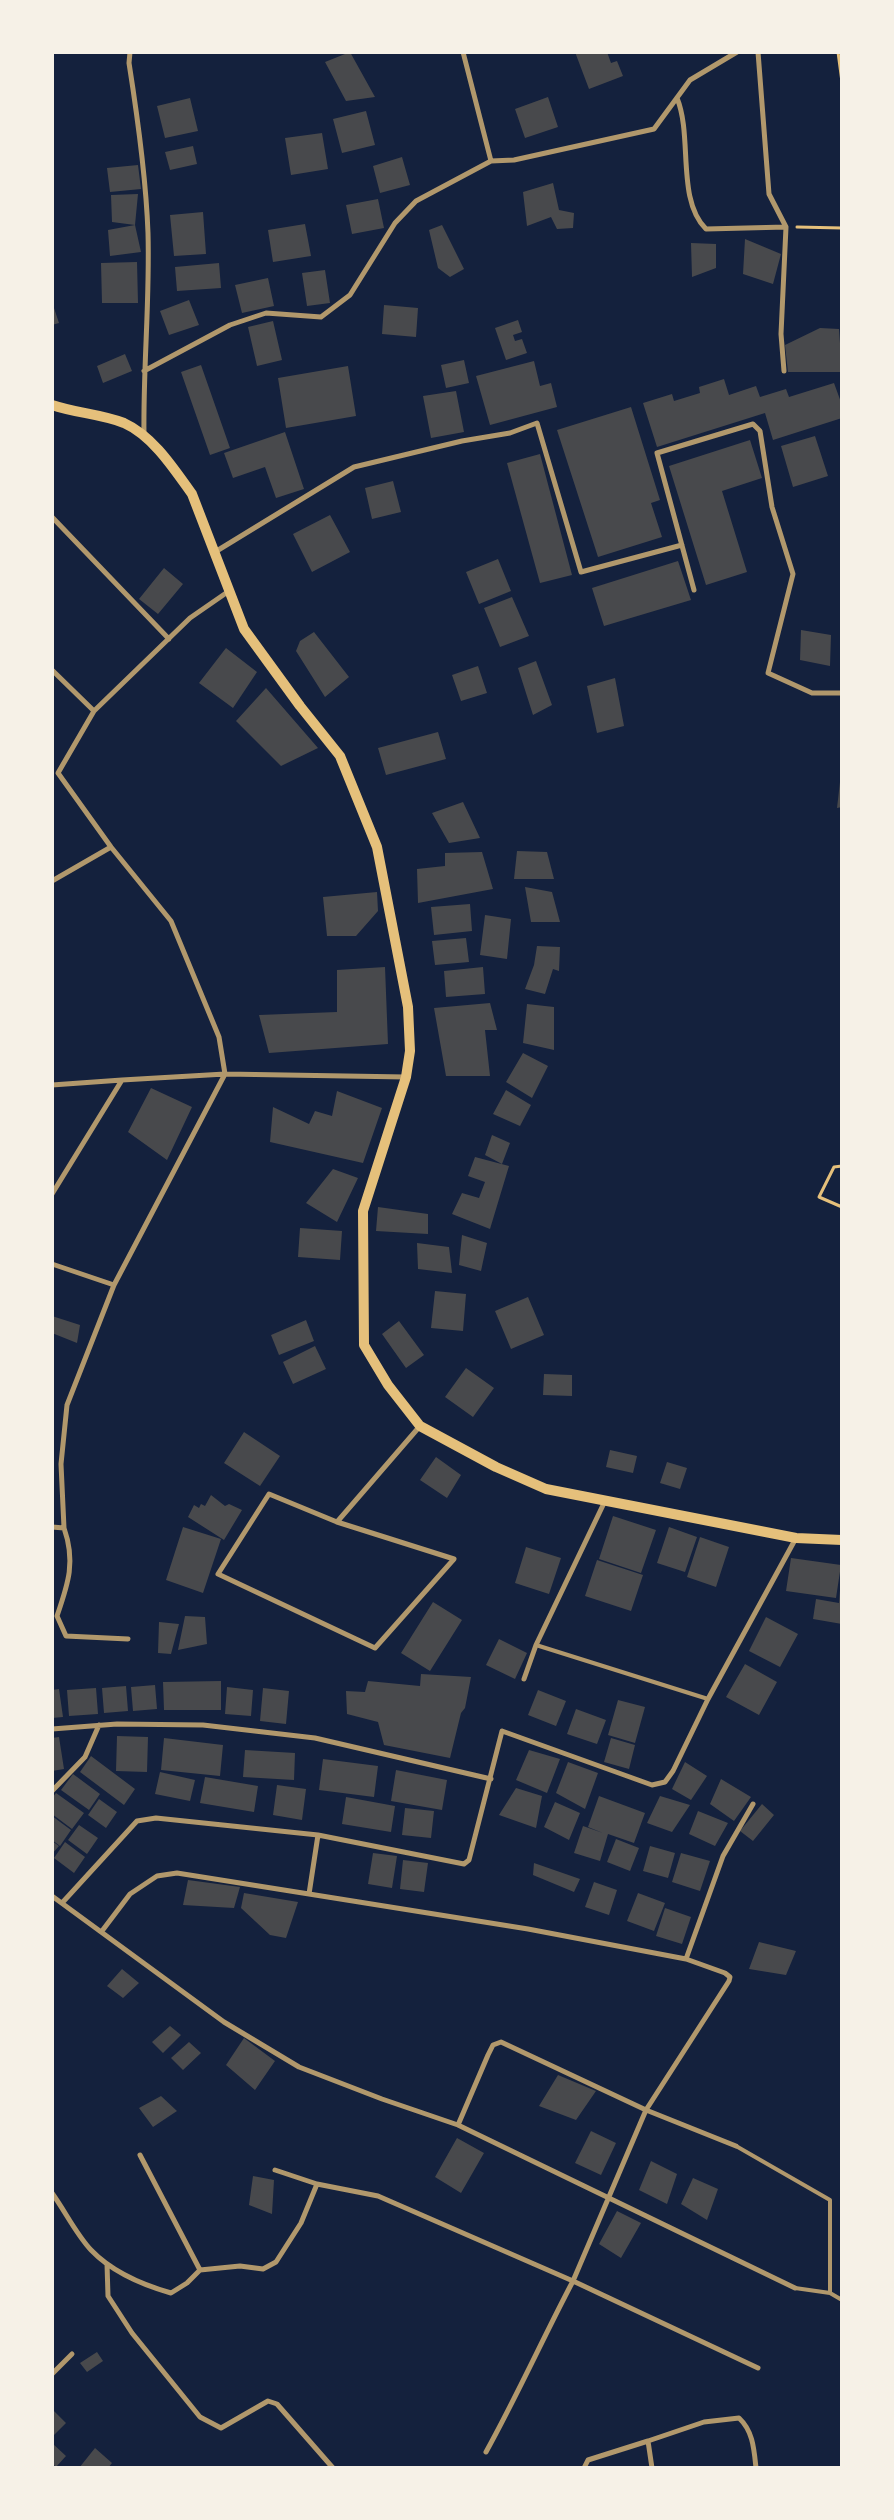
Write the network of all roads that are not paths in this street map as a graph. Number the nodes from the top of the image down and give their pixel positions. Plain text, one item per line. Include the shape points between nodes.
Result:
1 (130, 52) edge
2 (463, 52) edge
3 (737, 52) edge
4 (758, 52) edge
5 (677, 98) junction
6 (491, 161) junction
7 (786, 227) junction
8 (784, 370) dead end
9 (144, 371) junction
10 (52, 405) edge
11 (144, 434) junction
12 (52, 517) edge
13 (682, 545) junction
14 (214, 552) junction
15 (694, 590) dead end
16 (229, 591) junction
17 (169, 639) junction
18 (52, 670) edge
19 (842, 693) edge
20 (94, 711) junction
21 (58, 773) junction
22 (52, 776) edge
23 (111, 847) junction
24 (52, 881) edge
25 (226, 1074) junction
26 (406, 1077) junction
27 (122, 1080) junction
28 (52, 1085) edge
29 (52, 1194) edge
30 (52, 1264) edge
31 (114, 1285) junction
32 (420, 1426) junction
33 (605, 1502) junction
34 (337, 1522) junction
35 (52, 1527) edge
36 (64, 1528) junction
37 (796, 1538) junction
38 (842, 1540) edge
39 (128, 1639) dead end
40 (536, 1645) junction
41 (524, 1679) dead end
42 (708, 1699) junction
43 (99, 1726) junction
44 (52, 1729) edge
45 (491, 1779) junction
46 (52, 1791) edge
47 (754, 1804) dead end
48 (318, 1835) junction
49 (309, 1894) junction
50 (52, 1896) edge
51 (62, 1903) junction
52 (102, 1932) junction
53 (686, 1959) junction
54 (646, 2110) junction
55 (458, 2125) junction
56 (736, 2146) joint
57 (140, 2155) dead end
58 (275, 2170) dead end
59 (317, 2184) junction
60 (52, 2193) edge
61 (610, 2198) junction
62 (107, 2264) junction
63 (200, 2270) junction
64 (573, 2281) junction
65 (795, 2288) joint
66 (830, 2293) junction
67 (842, 2300) edge
68 (72, 2354) dead end
69 (758, 2368) dead end
70 (52, 2374) edge
71 (648, 2441) junction
72 (486, 2452) dead end
73 (333, 2468) edge
74 (584, 2468) edge
75 (652, 2468) edge
76 (756, 2468) edge

1 - 9 street via 143,153 148,235
2 - 6 street
3 - 5 street via 690,80
4 - 7 street via 769,194
5 - 6 street via 654,129 514,160
5 - 7 street via 683,113 687,175 697,220 706,229
6 - 9 street via 416,201 395,223 350,295 322,317 266,313 230,325
7 - 8 street via 781,334
9 - 11 street
10 - 11 main road via 122,423
11 - 14 main road via 192,494
12 - 17 street
13 - 14 street via 581,572 538,423 510,433 354,467
13 - 15 street
13 - 19 street via 657,453 753,424 760,431 772,507 793,574 768,672 812,693
14 - 16 main road
16 - 17 street via 190,618
16 - 26 main road via 244,629 340,756 363,808 377,847 408,1007 410,1051
17 - 20 street
18 - 20 street
20 - 21 street
21 - 22 street
21 - 23 street
23 - 24 street
23 - 25 street via 171,921 219,1037
25 - 26 street
25 - 27 street
25 - 31 street
26 - 32 main road via 363,1211 364,1345 388,1385
27 - 28 street
27 - 29 street
30 - 31 street
31 - 36 street via 67,1405 61,1464
32 - 33 main road via 546,1490
32 - 34 street
33 - 37 main road
33 - 40 street
34 - 34 street via 269,1494 218,1574 375,1648 454,1559
35 - 36 street
36 - 39 street via 71,1547 68,1584 57,1616 66,1636
37 - 38 main road
37 - 42 street
40 - 41 street
40 - 42 lane
42 - 45 street via 673,1772 665,1782 652,1785 502,1731
43 - 44 street
43 - 45 street via 203,1725 315,1738
43 - 46 street via 85,1757
45 - 48 street via 469,1860 464,1864
47 - 53 street via 723,1856
48 - 49 street
48 - 51 street via 156,1818 137,1820
49 - 52 street via 177,1874 157,1876 130,1894
49 - 53 street via 528,1929
50 - 51 street
51 - 52 street
52 - 55 street via 224,2022 299,2067
53 - 54 street via 725,1974 730,1977 729,1981
54 - 55 street via 501,2042 490,2050
54 - 56 street
54 - 61 street
55 - 61 street
56 - 66 lane via 830,2200
57 - 63 street
58 - 59 street
59 - 63 street via 301,2223 276,2262 263,2269 240,2266
59 - 64 street via 378,2196
60 - 62 street via 90,2250
61 - 64 street
61 - 65 street
62 - 63 street via 148,2286 171,2293 188,2283
62 - 73 street via 108,2296 132,2332 200,2417 221,2428 268,2401 277,2404
64 - 69 street
64 - 72 street
65 - 66 lane
66 - 67 lane
68 - 70 street
71 - 74 street via 588,2460
71 - 75 street
71 - 76 street via 704,2422 739,2418 747,2425 752,2438

